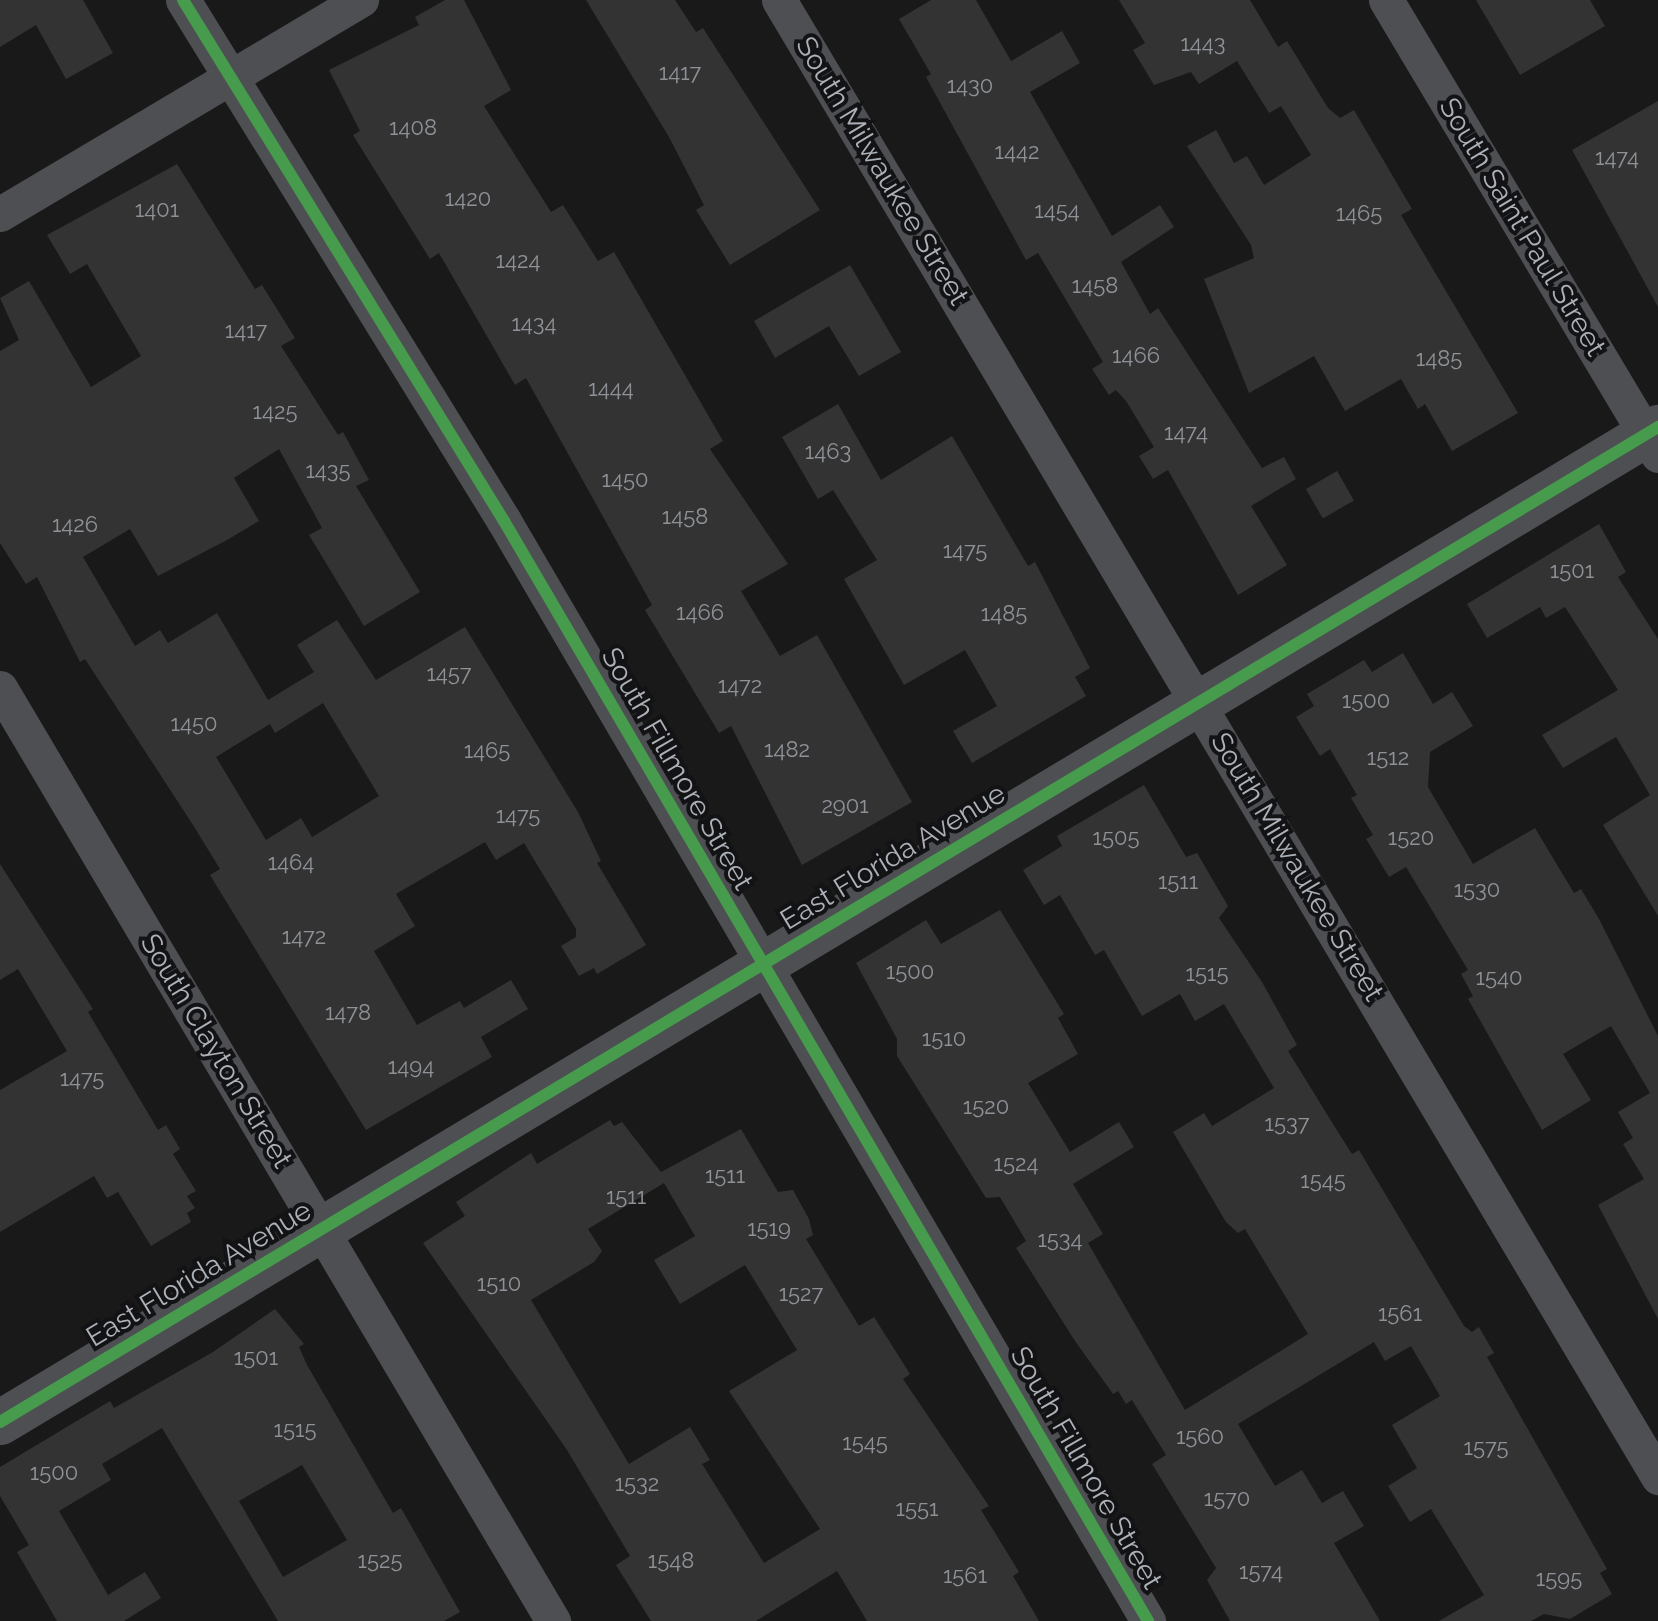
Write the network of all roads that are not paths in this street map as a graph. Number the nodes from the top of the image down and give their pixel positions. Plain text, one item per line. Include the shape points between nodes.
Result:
1 (183, 0) edge
2 (361, 0) edge
3 (780, 0) edge
4 (1386, 0) edge
5 (229, 78) junction
6 (0, 214) edge
7 (1654, 439) edge
8 (0, 688) edge
9 (1200, 702) junction
10 (762, 965) junction
11 (322, 1229) junction
12 (0, 1422) edge
13 (1658, 1477) edge
14 (553, 1621) edge
15 (1148, 1621) edge

1 - 5 street, South Fillmore Street
2 - 5 street
3 - 9 street, South Milwaukee Street
4 - 7 street, South Saint Paul Street
5 - 6 street
5 - 10 street, South Fillmore Street via 504,521
7 - 9 street, East Florida Avenue
8 - 11 street, South Clayton Street
9 - 10 street, East Florida Avenue
9 - 13 street, South Milwaukee Street
10 - 11 street, East Florida Avenue
10 - 15 street, South Fillmore Street
11 - 12 street, East Florida Avenue
11 - 14 street, South Clayton Street

